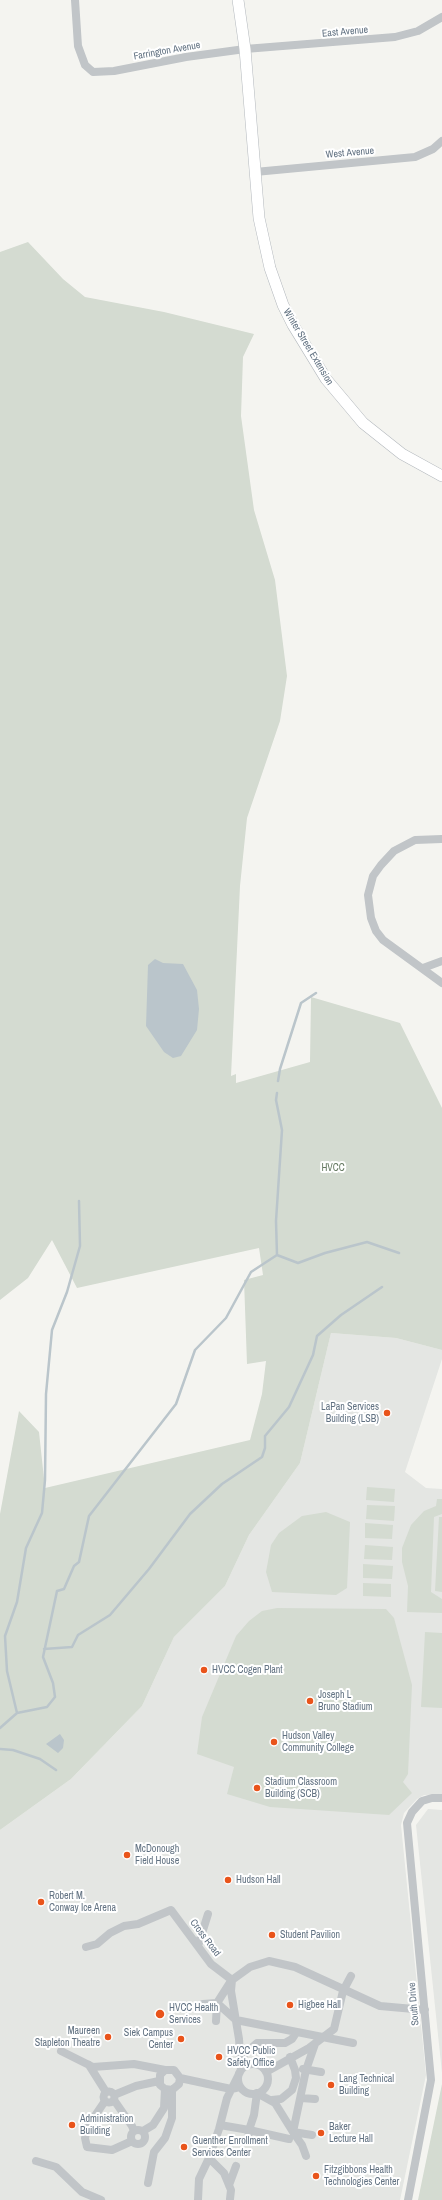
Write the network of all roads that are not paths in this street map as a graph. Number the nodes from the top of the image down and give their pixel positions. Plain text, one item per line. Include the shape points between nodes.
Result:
1 (75, 0) edge
2 (238, 0) edge
3 (442, 17) edge
4 (245, 49) junction
5 (442, 141) edge
6 (255, 172) junction
7 (442, 476) edge
8 (442, 839) edge
9 (442, 961) edge
10 (423, 968) junction
11 (442, 983) edge
12 (442, 1798) edge
13 (208, 1914) dead end
14 (198, 1946) junction
15 (86, 1947) dead end
16 (351, 1976) dead end
17 (232, 1980) junction
18 (343, 1991) junction
19 (216, 2003) junction
20 (202, 2004) dead end
21 (425, 2010) junction
22 (236, 2020) junction
23 (216, 2021) dead end
24 (296, 2033) junction
25 (325, 2037) junction
26 (353, 2043) dead end
27 (315, 2044) junction
28 (62, 2051) dead end
29 (242, 2057) junction
30 (291, 2061) junction
31 (88, 2065) junction
32 (165, 2070) junction
33 (241, 2070) junction
34 (306, 2070) junction
35 (266, 2072) junction
36 (321, 2072) dead end
37 (180, 2078) junction
38 (159, 2081) junction
39 (240, 2086) junction
40 (231, 2089) junction
41 (168, 2090) junction
42 (257, 2093) junction
43 (110, 2097) junction
44 (301, 2098) junction
45 (315, 2098) dead end
46 (272, 2100) junction
47 (220, 2124) junction
48 (249, 2130) junction
49 (134, 2131) junction
50 (143, 2132) junction
51 (312, 2135) dead end
52 (290, 2139) junction
53 (248, 2140) dead end
54 (132, 2141) junction
55 (144, 2142) junction
56 (154, 2152) junction
57 (306, 2156) dead end
58 (209, 2158) junction
59 (36, 2161) dead end
60 (236, 2166) dead end
61 (148, 2183) dead end
62 (229, 2185) junction
63 (101, 2200) edge
64 (198, 2200) edge
65 (230, 2200) edge
66 (408, 2200) edge

1 - 4 street, Farrington Avenue via 78,46 85,65 93,72 114,71
2 - 4 main road, Winter Street Extension
3 - 4 street, East Avenue via 418,31 395,37
4 - 6 main road, Winter Street Extension
5 - 6 street, West Avenue via 433,149 415,157
6 - 7 main road, Winter Street Extension via 259,218 270,268 293,325 326,379 363,423 382,440
8 - 10 street via 415,840 394,851 373,876 368,896 376,931 383,940
9 - 10 street
10 - 11 street
12 - 21 street, South Drive via 427,1799 416,1806 407,1823
13 - 14 street
14 - 15 street, Cross Road via 171,1910 138,1924 124,1926 97,1944
14 - 17 street, Cross Road via 211,1964
16 - 18 street
17 - 18 street via 250,1967 269,1961 294,1967
17 - 19 street
17 - 22 street via 231,1991
18 - 21 street via 380,2006
18 - 25 street via 334,2029
19 - 20 street
19 - 22 street
19 - 23 street
21 - 66 street, South Drive via 431,2080
22 - 24 street
22 - 29 street
24 - 25 street
24 - 29 street via 292,2039 285,2042 257,2042
25 - 26 street
25 - 27 street
27 - 30 street
27 - 34 street
28 - 31 street
29 - 33 street
30 - 34 street
30 - 35 street
30 - 46 street via 296,2078 292,2090 281,2099
31 - 32 street via 93,2067 134,2064
31 - 43 street
32 - 37 street via 174,2070
32 - 38 street
33 - 35 street via 252,2064
33 - 39 street via 238,2078
33 - 40 street
34 - 36 street
34 - 44 street
35 - 42 street via 266,2085
37 - 40 street
37 - 41 street via 177,2087
38 - 41 street
38 - 43 street via 136,2086
39 - 40 street
39 - 42 street via 247,2093
40 - 47 street
41 - 50 street via 164,2108 153,2125
41 - 56 street via 172,2118 165,2138
42 - 46 street
42 - 48 street
43 - 49 street
43 - 54 street via 88,2126 85,2138 87,2147 112,2150
44 - 45 street
44 - 52 street
46 - 52 street
47 - 48 street
47 - 58 street
48 - 52 street
48 - 53 street
49 - 50 street
49 - 54 street via 131,2135
50 - 55 street via 146,2135
51 - 52 street
52 - 57 street via 302,2145
54 - 55 street via 138,2144
55 - 56 street
56 - 61 street
58 - 62 street via 224,2173
58 - 64 street via 199,2179
59 - 63 street via 56,2167 82,2192
60 - 62 street
62 - 65 street

